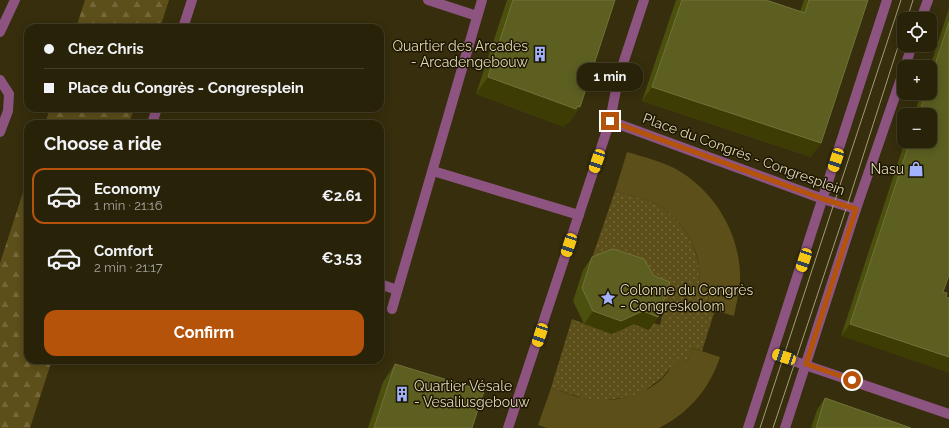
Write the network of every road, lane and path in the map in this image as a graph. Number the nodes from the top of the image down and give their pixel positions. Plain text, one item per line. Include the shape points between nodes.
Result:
1 (15, 0) edge
2 (192, 0) edge
3 (428, 0) edge
4 (482, 0) edge
5 (644, 0) edge
6 (887, 0) edge
7 (928, 0) edge
8 (924, 12) edge
9 (478, 16) junction
10 (184, 24) edge
11 (0, 32) edge
12 (0, 80) edge
13 (897, 89) edge
14 (610, 121) junction
15 (0, 132) edge
16 (433, 171) junction
17 (823, 199) junction
18 (856, 209) junction
19 (579, 215) junction
20 (384, 285) edge
21 (397, 290) junction
22 (392, 309) dead end
23 (773, 354) junction
24 (806, 364) junction
25 (949, 414) edge
26 (508, 428) edge
27 (748, 428) edge
28 (785, 428) edge

1 - 11 street
2 - 10 street
3 - 9 street
4 - 9 street
5 - 14 street via 618,79
6 - 17 street
7 - 8 street
9 - 16 street
12 - 15 street via 9,94 8,111
13 - 18 street
14 - 17 street, Place du Congrès - Congresplein
14 - 19 street
16 - 19 street
16 - 21 street
17 - 18 street, Place du Congrès - Congresplein
17 - 23 street
18 - 24 street
19 - 26 street
20 - 21 street
21 - 22 street
23 - 24 street
23 - 27 street
24 - 25 street
24 - 28 street

